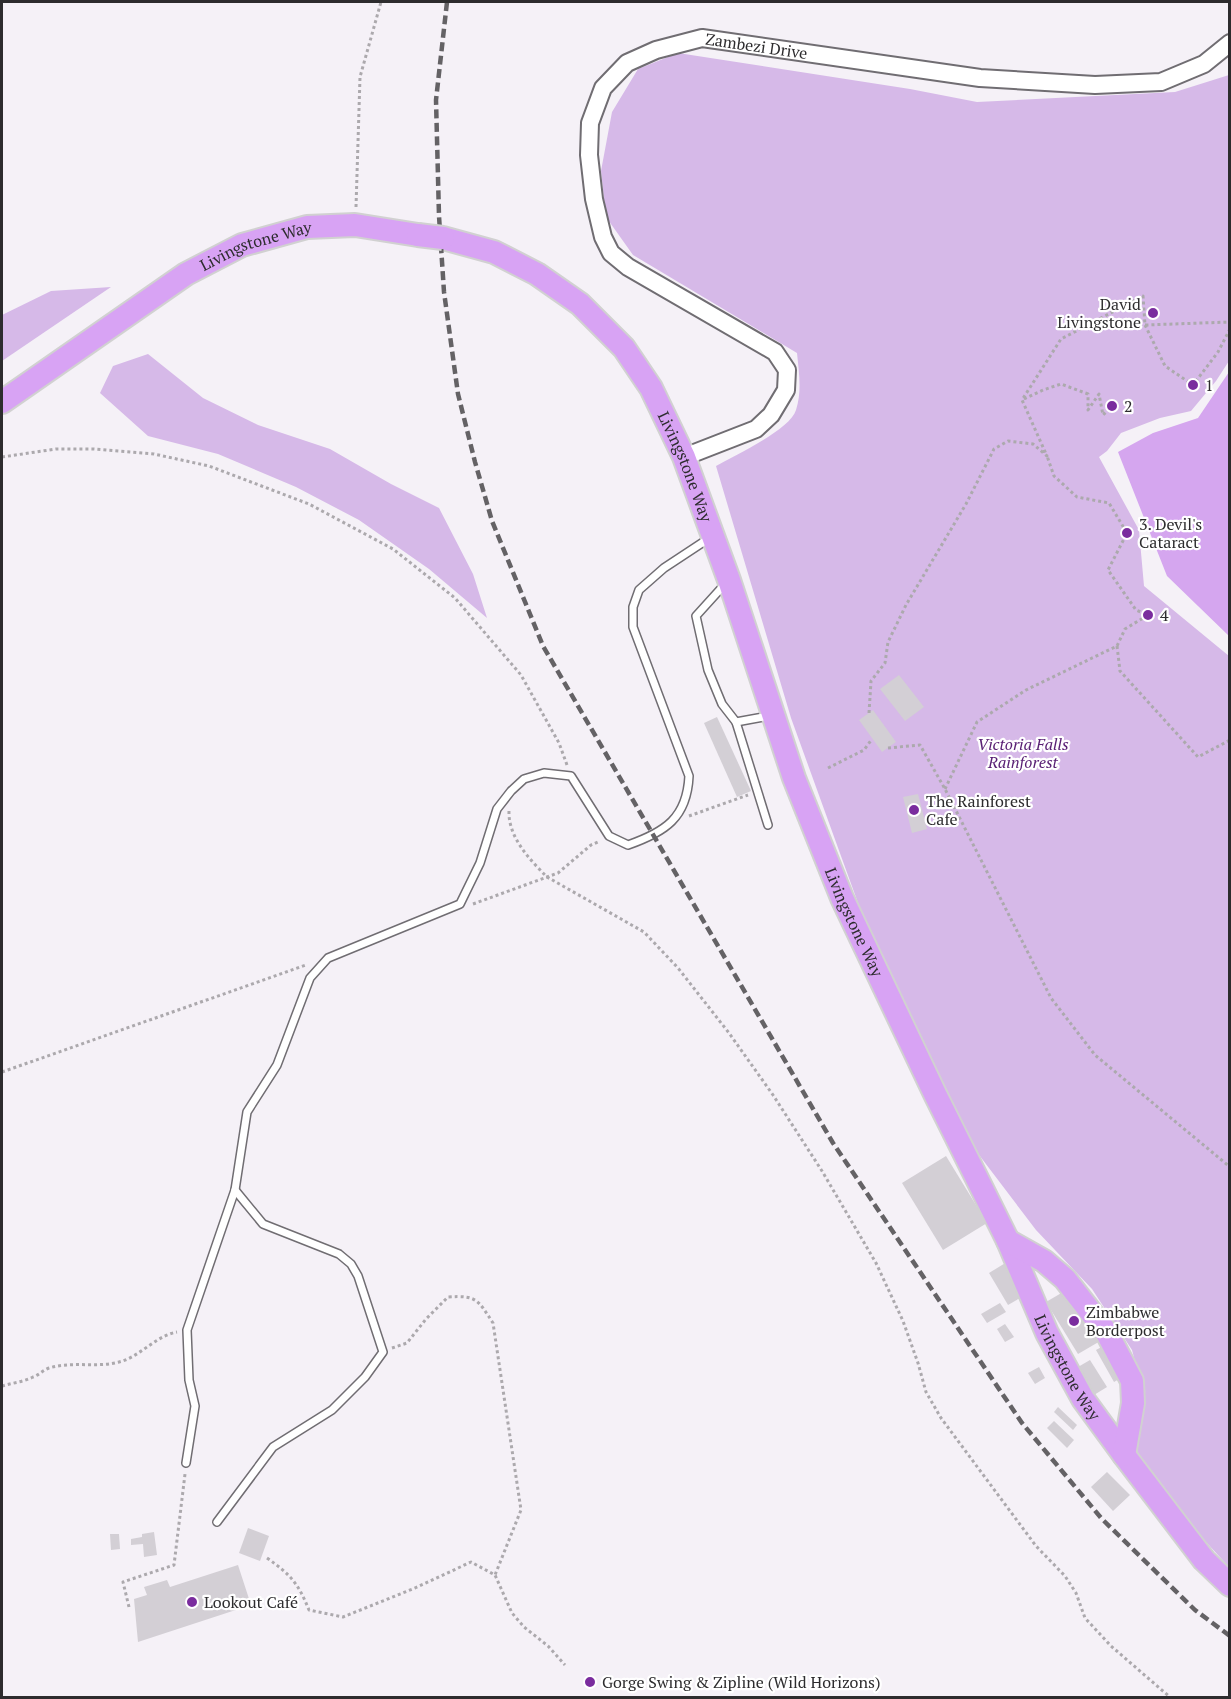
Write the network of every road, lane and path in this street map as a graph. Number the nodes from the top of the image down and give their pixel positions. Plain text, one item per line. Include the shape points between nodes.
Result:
1 (381, 2) edge
2 (1230, 44) edge
3 (355, 225) junction
4 (1230, 322) edge
5 (1090, 324) junction
6 (1145, 325) junction
7 (1230, 329) edge
8 (1022, 400) junction
9 (2, 402) edge
10 (1112, 406) dead end
11 (1047, 456) junction
12 (2, 457) edge
13 (684, 457) junction
14 (712, 536) junction
15 (729, 580) junction
16 (1117, 646) junction
17 (869, 713) dead end
18 (774, 715) junction
19 (736, 722) junction
20 (873, 739) dead end
21 (1230, 740) edge
22 (888, 747) dead end
23 (828, 768) dead end
24 (572, 776) junction
25 (945, 789) junction
26 (511, 791) junction
27 (759, 791) junction
28 (668, 825) junction
29 (768, 825) dead end
30 (609, 836) junction
31 (547, 877) junction
32 (460, 904) junction
33 (328, 958) junction
34 (2, 1072) edge
35 (1230, 1167) edge
36 (235, 1190) junction
37 (1008, 1241) junction
38 (187, 1330) junction
39 (383, 1352) junction
40 (2, 1386) edge
41 (1124, 1455) junction
42 (186, 1463) joint
43 (217, 1522) dead end
44 (267, 1558) dead end
45 (495, 1575) junction
46 (1230, 1585) edge
47 (129, 1607) dead end
48 (565, 1665) dead end
49 (1171, 1698) edge

1 - 3 path via 360,77
2 - 13 street, Zambezi Drive via 1204,64 1161,82 1095,85 980,78 702,38 656,50 627,63 603,88 590,123 588,155 594,199 610,253 775,352 787,370 786,390 771,415 756,429
3 - 9 highway, Livingstone Way via 307,227 242,245 186,274
3 - 13 highway, Livingstone Way, bridge via 443,238 494,252 537,274 580,304 624,348 651,388
4 - 6 path
5 - 6 path
5 - 6 path via 1143,296
5 - 8 path via 1061,339
6 - 7 path via 1165,366 1193,385
8 - 10 path via 1061,384 1088,394 1088,410 1100,394 1103,416
8 - 11 path
11 - 16 path via 1054,476 1077,497 1109,503 1127,533 1108,570 1136,610 1148,615 1125,629
11 - 17 path via 1033,444 1008,441 994,449 888,642 885,663 871,681
12 - 24 path via 56,449 93,449 154,454 209,466 309,504 393,549 455,598 521,675 559,743
13 - 14 highway, Livingstone Way
14 - 15 highway, Livingstone Way
14 - 28 lane via 639,590 633,608 633,627 689,776 682,810
15 - 18 highway, Livingstone Way
15 - 19 lane via 696,616 708,670 722,704
16 - 21 path via 1120,671 1198,757
16 - 25 path via 1026,690 977,722
18 - 19 lane
18 - 37 highway, Livingstone Way via 794,778 842,898
19 - 27 lane
20 - 23 path via 864,750
22 - 25 path via 920,745
24 - 26 lane via 544,773 524,779
24 - 30 lane
25 - 35 path via 1051,998 1095,1055
26 - 31 path via 509,821 519,844
26 - 32 lane via 497,809 480,862
27 - 28 path
27 - 29 lane
28 - 30 lane via 653,836 628,845
30 - 31 path
31 - 32 path via 473,904
31 - 49 path via 644,932 729,1033 773,1095 876,1263 903,1321 926,1392 941,1418 1036,1546 1065,1576 1085,1618
32 - 33 lane
33 - 34 path
33 - 36 lane via 310,978 277,1065 247,1112
36 - 38 lane
36 - 39 lane via 262,1224 339,1254 351,1264
37 - 41 highway, Livingstone Way via 1047,1333 1083,1399
37 - 41 highway via 1044,1261 1065,1279 1112,1343 1132,1381 1133,1403
38 - 40 path via 169,1334 120,1362 49,1368 33,1378
38 - 42 lane via 189,1380 195,1406
39 - 43 lane via 332,1410 273,1447
39 - 45 path via 407,1343 448,1297 468,1296 481,1304 494,1323 521,1510
41 - 46 highway, Livingstone Way via 1204,1560
42 - 47 path via 174,1564 123,1582
44 - 45 path via 286,1571 299,1587 309,1610 343,1617 471,1562
45 - 48 path via 512,1613

